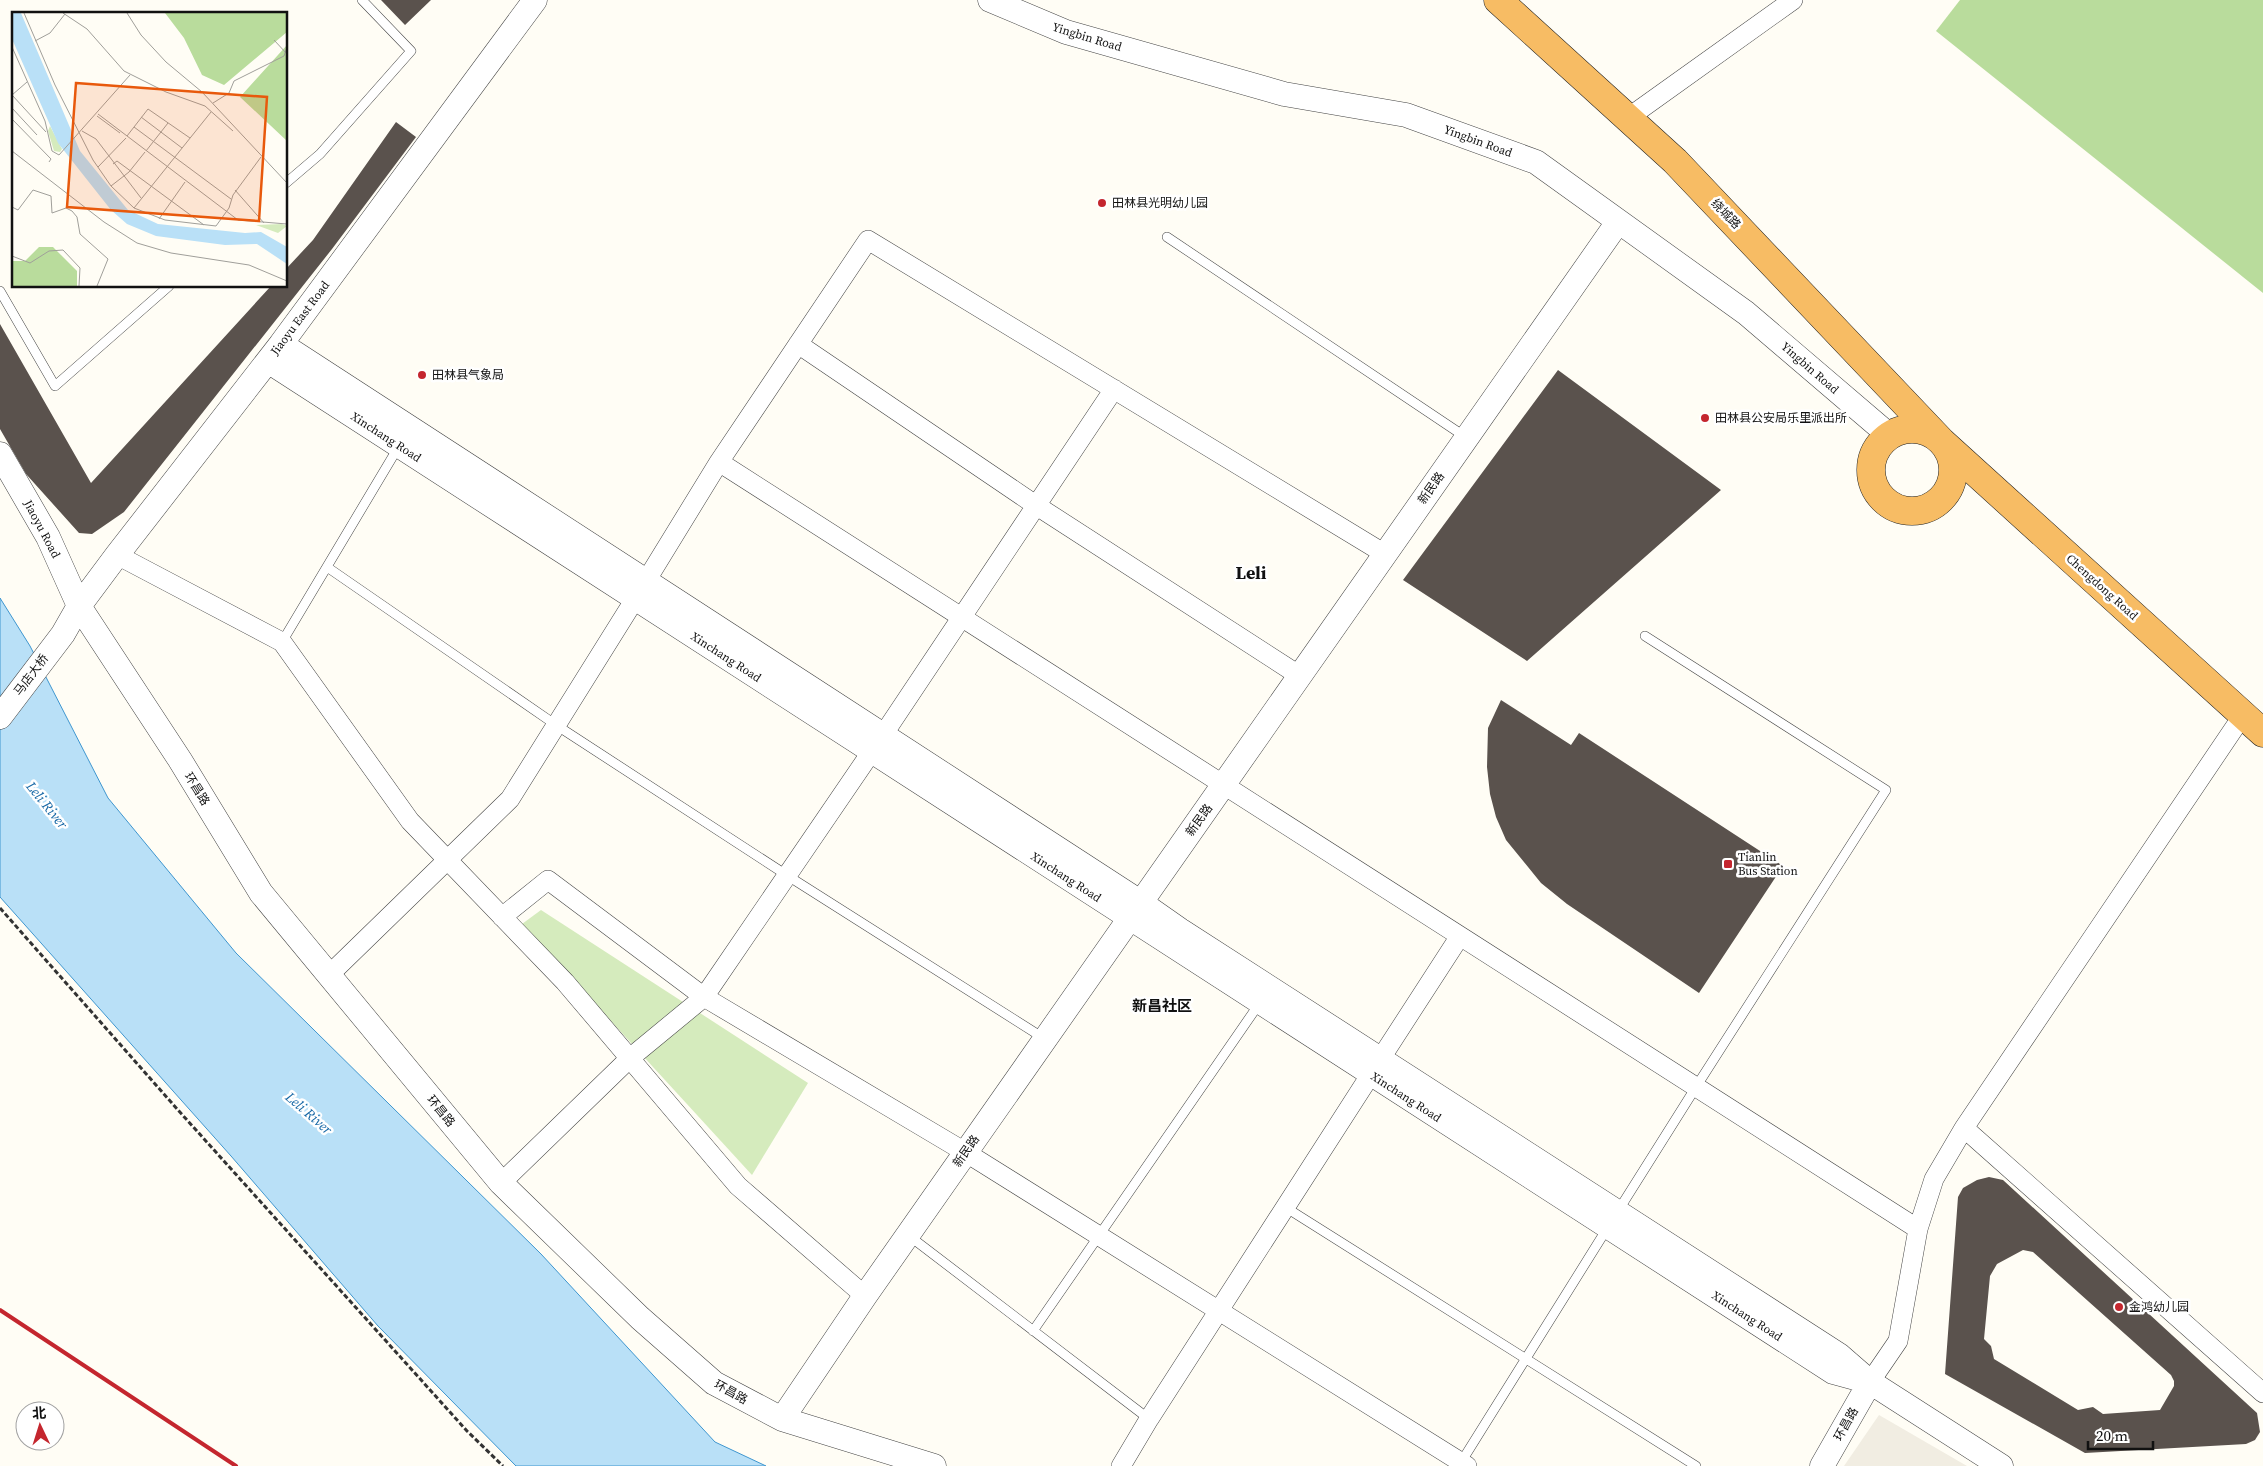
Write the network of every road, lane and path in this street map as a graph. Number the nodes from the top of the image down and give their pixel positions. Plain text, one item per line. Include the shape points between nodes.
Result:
1 (362, 0) edge
2 (535, 0) edge
3 (990, 0) edge
4 (1498, 0) edge
5 (1794, 0) edge
6 (1628, 118) junction
7 (288, 182) edge
8 (1618, 222) junction
9 (1167, 237) dead end
10 (167, 288) edge
11 (0, 291) edge
12 (798, 344) junction
13 (274, 353) junction
14 (1114, 389) junction
15 (1890, 436) junction
16 (1467, 438) junction
17 (1941, 441) junction
18 (399, 446) junction
19 (0, 454) edge
20 (719, 462) junction
21 (1037, 506) junction
22 (1385, 554) junction
23 (117, 555) junction
24 (327, 568) junction
25 (641, 590) junction
26 (80, 606) junction
27 (963, 618) junction
28 (63, 634) joint
29 (1645, 636) dead end
30 (282, 642) junction
31 (1300, 676) junction
32 (2242, 715) junction
33 (0, 717) edge
34 (556, 725) junction
35 (2263, 733) edge
36 (878, 743) junction
37 (1224, 785) junction
38 (448, 861) junction
39 (788, 876) junction
40 (0, 908) edge
41 (1135, 910) junction
42 (502, 918) junction
43 (1460, 936) junction
44 (329, 975) junction
45 (704, 998) junction
46 (1260, 1002) junction
47 (1045, 1039) junction
48 (630, 1058) junction
49 (1376, 1066) junction
50 (1696, 1087) junction
51 (1964, 1128) junction
52 (965, 1152) junction
53 (501, 1183) junction
54 (1285, 1207) junction
55 (1613, 1219) junction
56 (1918, 1229) junction
57 (908, 1234) junction
58 (1100, 1236) junction
59 (865, 1296) junction
60 (1219, 1311) junction
61 (1033, 1331) junction
62 (1526, 1359) junction
63 (1870, 1382) junction
64 (2263, 1393) edge
65 (782, 1419) junction
66 (1149, 1419) junction
67 (1463, 1465) edge
68 (503, 1466) edge
69 (934, 1466) edge
70 (1121, 1466) edge
71 (1696, 1466) edge
72 (1822, 1466) edge
73 (2001, 1466) edge

1 - 7 lane via 411,51 320,154
2 - 13 street, Jiaoyu East Road
3 - 8 street, Yingbin Road via 1066,32 1284,94 1406,115 1536,162
4 - 6 highway, 绕城路
5 - 6 street
6 - 17 highway, 绕城路 via 1675,161
8 - 15 street, Yingbin Road via 1746,313
8 - 16 street, 新民路
9 - 16 lane
10 - 11 lane via 54,386
12 - 14 street via 868,240
12 - 20 street
12 - 21 street
13 - 18 street, Xinchang Road
13 - 23 street, Jiaoyu East Road
13 - 25 street, Xinchang Road
14 - 21 street
14 - 22 street
15 - 17 highway via 1916,429
15 - 17 highway via 1874,456 1873,482 1878,494 1888,503 1912,511 1926,509 1947,492 1953,465
16 - 22 street, 新民路
17 - 32 highway, Chengdong Road
18 - 24 lane
18 - 25 street, Xinchang Road
19 - 26 street, Jiaoyu Road via 48,537
20 - 25 street
20 - 27 street
21 - 27 street
21 - 31 street
22 - 31 street, 新民路
23 - 26 street, Jiaoyu East Road
23 - 30 street
24 - 30 lane
24 - 34 lane
25 - 34 street
25 - 36 street, Xinchang Road
26 - 28 street, Jiaoyu East Road
26 - 44 street, 环昌路 via 261,893
27 - 36 street
27 - 37 street
28 - 33 street, 马店大桥
29 - 50 lane via 1886,790
30 - 38 street via 410,822
31 - 37 street, 新民路
32 - 35 highway, Chengdong Road
32 - 51 street
34 - 38 street via 510,799
34 - 39 lane
36 - 39 street
36 - 41 street, Xinchang Road
37 - 41 street, 新民路
37 - 43 street
38 - 42 street
38 - 44 street
39 - 45 street
39 - 47 lane
40 - 68 path via 460,1424
41 - 46 street, Xinchang Road
41 - 47 street, 新民路
41 - 49 street, Xinchang Road via 1180,930
42 - 45 street via 548,880
42 - 48 street via 565,982
43 - 49 street
43 - 50 street
44 - 53 street, 环昌路
45 - 48 street
45 - 52 street
46 - 49 street, Xinchang Road
46 - 58 lane
47 - 52 street, 新民路
48 - 53 street
48 - 59 street via 738,1186
49 - 54 street
49 - 55 street, Xinchang Road
50 - 55 lane
50 - 56 street
51 - 56 street via 1934,1179
51 - 64 street
52 - 57 street, 新民路
52 - 58 street
53 - 65 street, 环昌路 via 640,1318 714,1383
54 - 60 street
54 - 62 lane
55 - 62 lane
55 - 63 street, Xinchang Road via 1832,1372
56 - 63 street via 1898,1341
57 - 59 street, 新民路
57 - 61 lane
58 - 60 street
58 - 61 lane
59 - 65 street, 新民路
60 - 66 street
60 - 67 street
61 - 66 lane
62 - 67 lane
62 - 71 lane
63 - 72 street, 环昌路
63 - 73 street, Xinchang Road
65 - 69 street, 环昌路
66 - 70 street

